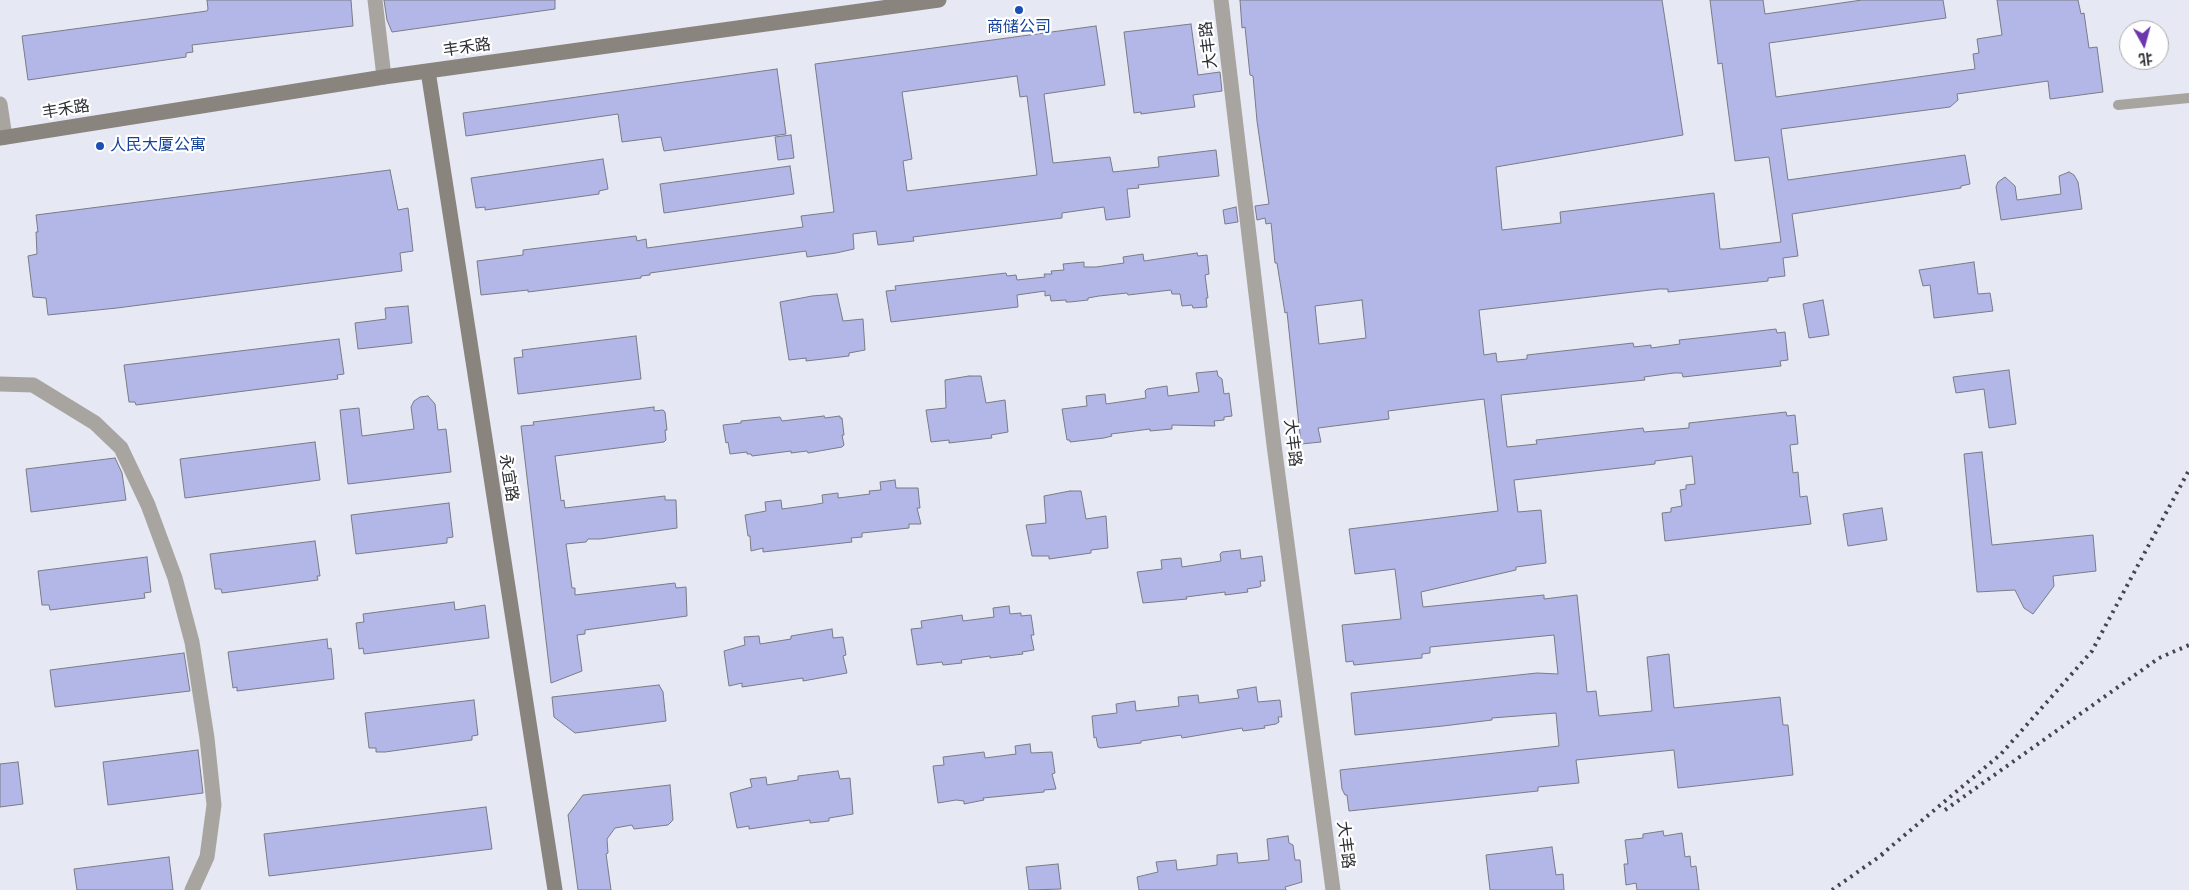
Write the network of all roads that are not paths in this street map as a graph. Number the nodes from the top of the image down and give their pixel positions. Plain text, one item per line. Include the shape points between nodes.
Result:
1 (375, 0) edge
2 (939, 0) edge
3 (1221, 0) edge
4 (428, 71) junction
5 (384, 77) junction
6 (2189, 98) edge
7 (0, 104) edge
8 (2118, 105) dead end
9 (2, 137) edge
10 (0, 384) edge
11 (192, 890) edge
12 (555, 890) edge
13 (1333, 890) edge

1 - 5 street
2 - 4 main road, 丰禾路
3 - 13 street, 大丰路 via 1273,435
4 - 5 main road, 丰禾路
4 - 12 main road, 永宜路
5 - 9 main road, 丰禾路
6 - 8 lane
7 - 9 street
10 - 11 street via 33,385 95,423 121,448 148,505 175,578 192,642 207,738 214,805 207,857

